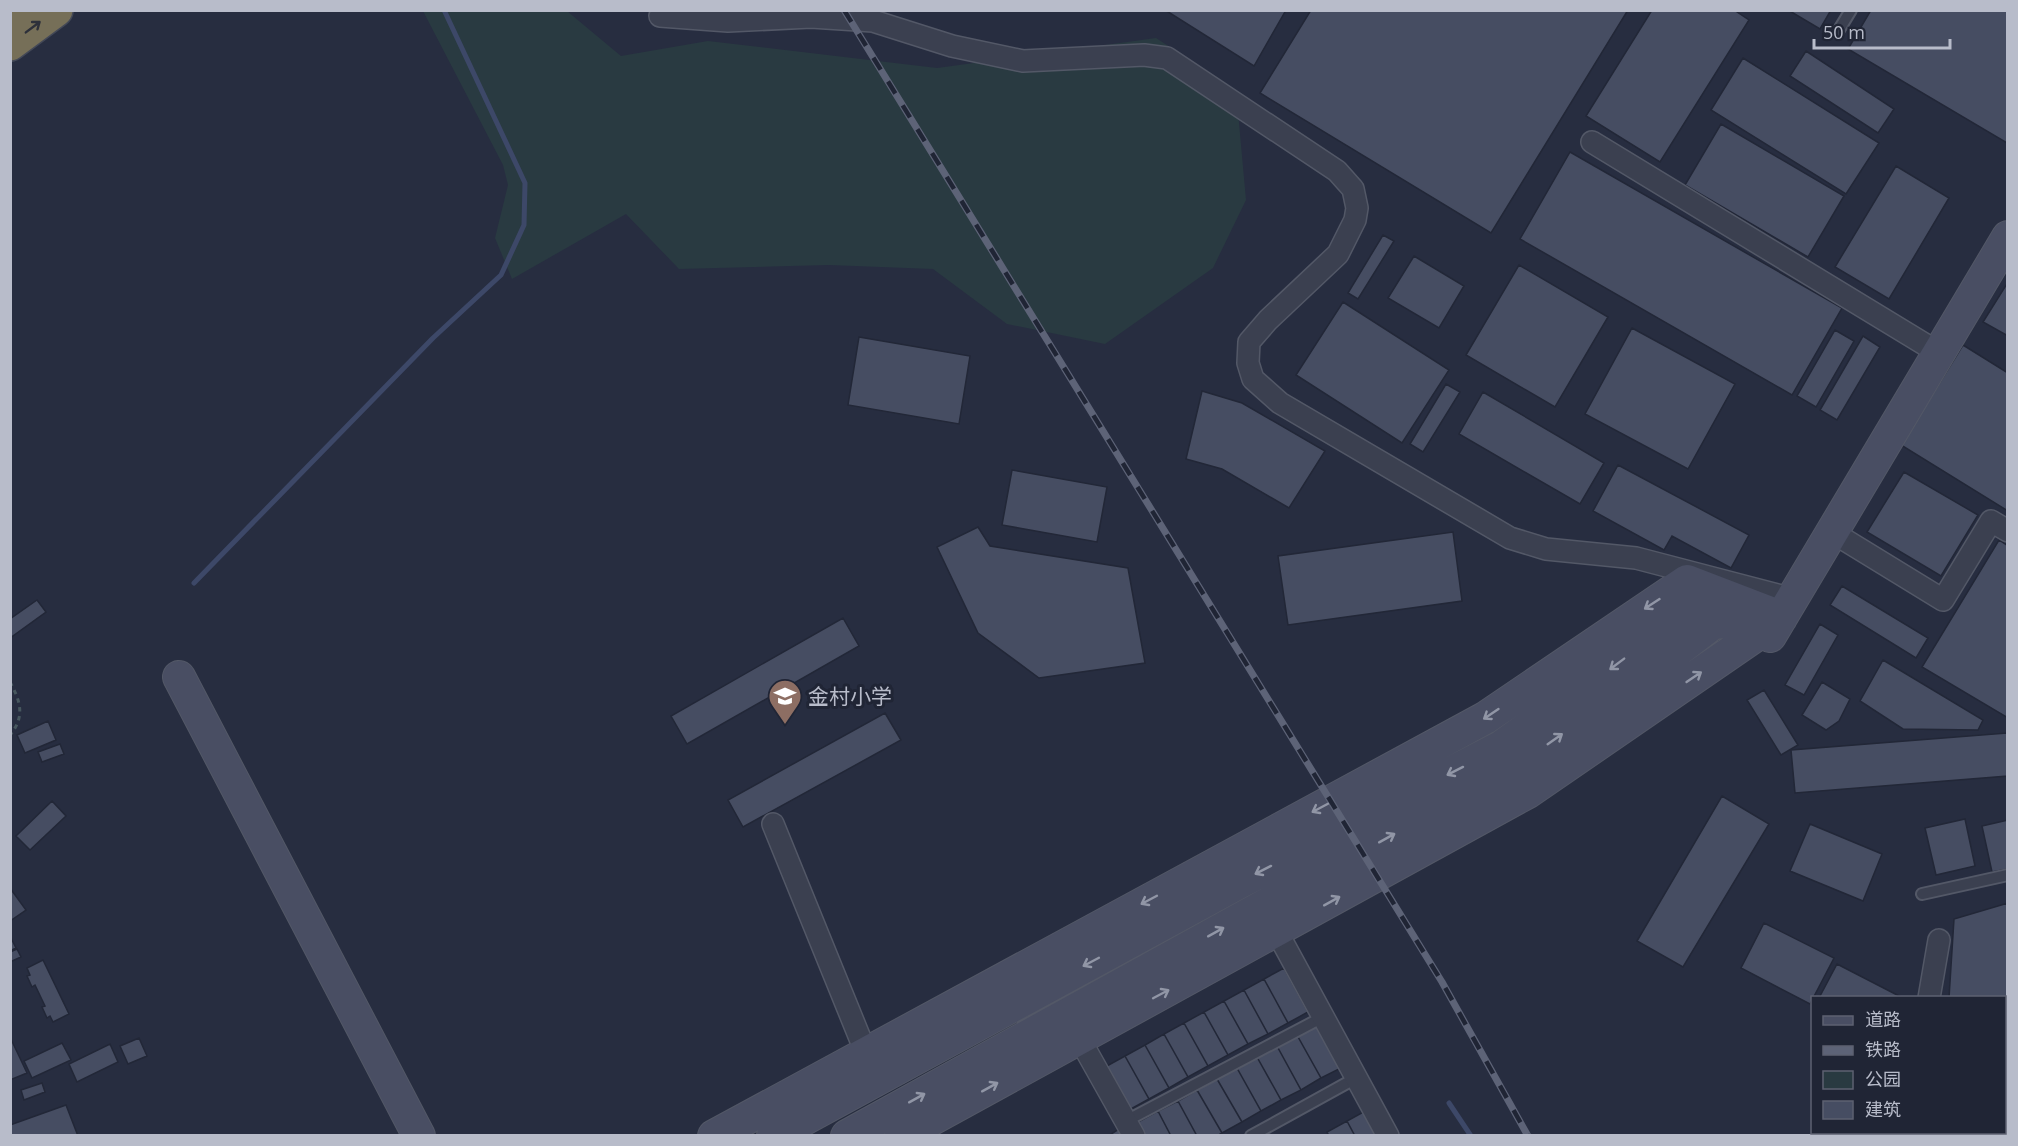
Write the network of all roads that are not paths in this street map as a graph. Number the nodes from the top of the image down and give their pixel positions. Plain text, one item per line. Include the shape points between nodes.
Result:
1 (56, 10) edge
2 (1851, 10) edge
3 (660, 16) dead end
4 (1837, 33) dead end
5 (10, 44) edge
6 (1592, 142) dead end
7 (2007, 237) edge
8 (1939, 353) junction
9 (2007, 531) edge
10 (1832, 532) junction
11 (1787, 608) junction
12 (1755, 662) dead end
13 (179, 676) dead end
14 (773, 824) dead end
15 (2007, 875) edge
16 (1922, 894) dead end
17 (1277, 932) junction
18 (1939, 940) dead end
19 (1929, 996) edge
20 (1323, 1017) junction
21 (1079, 1038) junction
22 (866, 1053) junction
23 (1356, 1078) junction
24 (1130, 1128) edge
25 (886, 1131) edge
26 (419, 1136) edge
27 (714, 1136) edge
28 (773, 1136) edge
29 (847, 1136) edge
30 (1251, 1136) edge
31 (1388, 1136) edge

5 -> 1 highway
2 - 4 lane
3 - 11 street via 728,21 811,17 873,21 952,46 1023,61 1144,55 1167,58 1337,171 1353,189 1355,220 1338,254 1249,342 1248,363 1253,379 1280,403 1510,538 1546,549 1636,558
6 - 8 street
7 - 8 street
8 - 10 street
9 - 10 street via 1991,521 1943,600
10 - 11 street
11 - 12 street
17 -> 11 street via 1528,792
11 -> 22 street via 1687,581 1485,718
25 -> 11 street via 1512,769 1713,623
11 -> 28 street via 1697,605 1501,747 1240,882
13 - 26 street
14 - 22 street
15 - 16 lane
17 - 20 street
21 -> 17 street
18 - 19 street
20 - 23 street
20 - 24 lane
21 - 24 street
25 -> 21 street
22 - 27 street
23 - 30 lane
23 - 31 street
25 - 29 street

